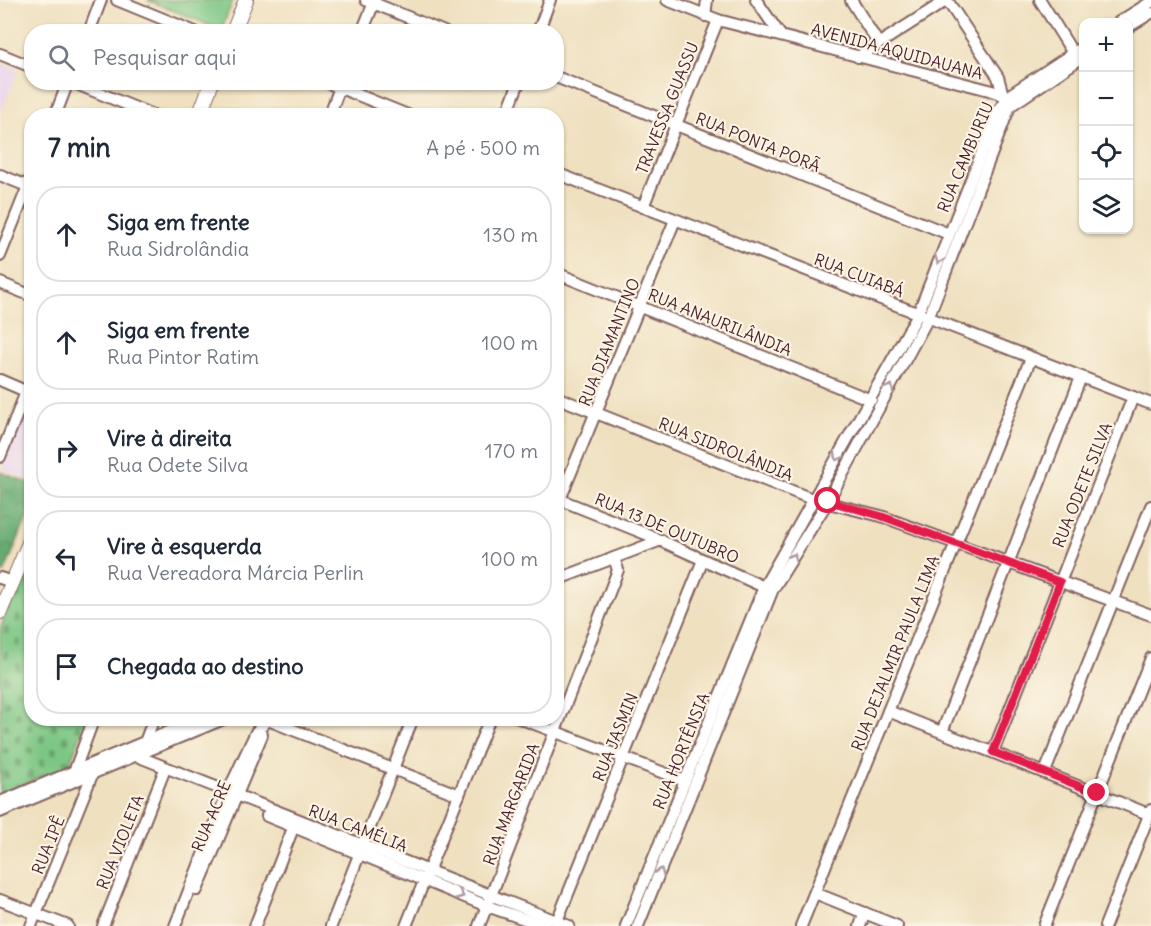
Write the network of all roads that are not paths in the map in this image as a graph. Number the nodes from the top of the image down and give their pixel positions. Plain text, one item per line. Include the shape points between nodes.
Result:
1 (101, 0) edge
2 (117, 0) edge
3 (246, 0) edge
4 (549, 0) edge
5 (668, 0) edge
6 (707, 0) edge
7 (756, 0) edge
8 (851, 0) edge
9 (947, 0) edge
10 (1040, 0) edge
11 (372, 1) edge
12 (1146, 6) edge
13 (705, 16) junction
14 (1126, 18) edge
15 (718, 20) junction
16 (1133, 21) edge
17 (92, 24) edge
18 (176, 24) edge
19 (236, 24) edge
20 (365, 24) edge
21 (425, 24) edge
22 (541, 24) edge
23 (781, 36) junction
24 (878, 43) junction
25 (0, 54) edge
26 (1078, 56) edge
27 (858, 57) junction
28 (24, 64) edge
29 (564, 80) edge
30 (66, 90) edge
31 (90, 90) edge
32 (209, 90) edge
33 (339, 90) edge
34 (352, 90) edge
35 (516, 90) edge
36 (1006, 100) junction
37 (59, 108) edge
38 (135, 108) edge
39 (202, 108) edge
40 (333, 108) edge
41 (392, 108) edge
42 (509, 108) edge
43 (677, 126) junction
44 (981, 168) junction
45 (0, 175) edge
46 (564, 176) edge
47 (24, 181) edge
48 (24, 198) edge
49 (643, 207) junction
50 (675, 220) junction
51 (949, 234) junction
52 (0, 256) edge
53 (564, 276) edge
54 (0, 283) edge
55 (24, 293) edge
56 (640, 306) junction
57 (923, 316) junction
58 (1031, 358) junction
59 (1081, 377) junction
60 (0, 380) edge
61 (24, 391) edge
62 (1133, 397) junction
63 (564, 400) edge
64 (871, 400) junction
65 (24, 404) edge
66 (1151, 404) edge
67 (596, 413) junction
68 (0, 457) edge
69 (564, 488) edge
70 (812, 499) junction
71 (828, 501) junction
72 (564, 504) edge
73 (1151, 506) edge
74 (661, 540) junction
75 (956, 542) junction
76 (24, 550) edge
77 (614, 558) junction
78 (703, 560) junction
79 (1008, 562) junction
80 (564, 577) edge
81 (6, 582) edge
82 (1060, 582) junction
83 (764, 587) junction
84 (1114, 600) junction
85 (0, 612) edge
86 (1151, 615) edge
87 (1151, 658) edge
88 (564, 709) edge
89 (888, 711) junction
90 (91, 726) edge
91 (151, 726) edge
92 (183, 726) edge
93 (205, 726) edge
94 (265, 726) edge
95 (286, 726) edge
96 (410, 726) edge
97 (487, 726) edge
98 (540, 726) edge
99 (557, 726) edge
100 (555, 732) junction
101 (942, 732) junction
102 (145, 742) junction
103 (135, 752) junction
104 (993, 752) junction
105 (623, 758) junction
106 (393, 769) junction
107 (74, 772) junction
108 (1045, 772) junction
109 (164, 773) junction
110 (92, 775) junction
111 (685, 781) junction
112 (1097, 793) junction
113 (459, 795) junction
114 (230, 798) junction
115 (0, 802) edge
116 (0, 812) edge
117 (1150, 813) edge
118 (295, 824) junction
119 (361, 850) junction
120 (426, 875) junction
121 (815, 893) junction
122 (0, 900) edge
123 (489, 901) junction
124 (865, 913) junction
125 (36, 914) junction
126 (556, 924) edge
127 (31, 926) edge
128 (68, 926) edge
129 (103, 926) edge
130 (175, 926) edge
131 (182, 926) edge
132 (255, 926) edge
133 (331, 926) edge
134 (406, 926) edge
135 (479, 926) edge
136 (544, 926) edge
137 (569, 926) edge
138 (626, 926) edge
139 (638, 926) edge
140 (801, 926) edge
141 (860, 926) edge
142 (897, 926) edge
143 (1044, 926) edge
144 (1105, 926) edge

1 - 17 street
2 - 18 street
3 - 19 main road
4 - 22 street
5 - 13 street, AVENIDA AQUIDAUANA
6 - 13 street
7 - 23 street
8 - 24 street
9 - 24 street
9 - 36 street via 998,77
10 - 26 street
11 - 20 street
11 - 21 street
12 - 14 street
12 - 16 street
13 - 15 street, AVENIDA AQUIDAUANA
15 - 23 street, AVENIDA AQUIDAUANA
15 - 43 street, TRAVESSA GUASSU
23 - 27 street, AVENIDA AQUIDAUANA
24 - 27 street
25 - 28 street
26 - 36 street, RUA CAMBURIU via 1032,79
27 - 36 street, AVENIDA AQUIDAUANA
29 - 43 street, RUA PONTA PORÃ
30 - 37 street
31 - 38 street
32 - 39 main road
33 - 40 street
34 - 41 street
35 - 42 street
36 - 44 street, RUA CAMBURIU via 998,111
43 - 49 street, TRAVESSA GUASSU
43 - 51 street, RUA PONTA PORÃ
44 - 51 street, RUA CAMBURIU
44 - 57 street, RUA CAMBURIU
45 - 47 street
46 - 49 street, RUA CUIABÁ
48 - 52 street
49 - 50 street, RUA CUIABÁ
50 - 56 street, RUA DIAMANTINO
50 - 57 street, RUA CUIABÁ
51 -> 57 street, RUA CAMBURIU
53 - 56 street, RUA ANAURILÂNDIA
54 - 55 street
56 - 64 street, RUA ANAURILÂNDIA
56 - 67 street, RUA DIAMANTINO
57 - 58 street, RUA CUIABÁ
57 - 64 street, RUA HORTÊNSIA
71 -> 57 street
58 - 59 street, RUA CUIABÁ
58 - 75 street, RUA DEJALMIR PAULA LIMA
59 - 62 street, RUA CUIABÁ
59 - 79 street
60 - 61 street
62 - 66 street, RUA CUIABÁ
62 - 82 street, RUA ODETE SILVA
63 - 67 street, RUA SIDROLÂNDIA
64 -> 70 street, RUA HORTÊNSIA
65 - 68 street
67 - 69 street, RUA DIAMANTINO
67 - 70 street, RUA SIDROLÂNDIA
70 - 71 street, RUA SIDROLÂNDIA
70 - 83 street, RUA HORTÊNSIA
71 - 75 street, RUA SIDROLÂNDIA
139 -> 71 street via 773,589
72 - 74 street, RUA 13 DE OUTUBRO
73 - 84 street
74 - 77 street
74 - 78 street, RUA 13 DE OUTUBRO
75 - 79 street, RUA SIDROLÂNDIA
75 - 89 street, RUA DEJALMIR PAULA LIMA
76 - 81 main road
77 - 80 street
77 - 88 street, RUA MARGARIDA via 618,570
78 - 83 street, RUA 13 DE OUTUBRO
78 - 105 street, RUA JASMIN
79 - 82 street, RUA SIDROLÂNDIA
79 - 101 street
81 - 85 main road
82 - 84 street, RUA SIDROLÂNDIA
82 - 104 street, RUA ODETE SILVA
83 - 111 street, RUA HORTÊNSIA
84 - 86 street, RUA SIDROLÂNDIA
84 - 108 street
87 - 112 street
89 - 101 street
89 - 121 street, RUA DEJALMIR PAULA LIMA
90 - 107 street
91 - 102 street
92 - 102 street
93 - 103 street
94 - 114 street, RUA ACRE
95 - 106 street
96 - 106 street
97 - 113 street
98 - 100 street
99 - 100 street, RUA MARGARIDA
100 - 105 street
100 - 123 street, RUA MARGARIDA
101 - 104 street
102 - 103 street
103 - 107 street
103 - 109 street
103 - 110 street
104 - 108 street
105 - 111 street
105 - 126 street, RUA JASMIN
106 - 113 street
106 - 119 street
107 - 115 street
108 - 112 street
109 - 114 street
109 - 129 street, RUA VIOLETA
110 - 116 street
110 - 125 street, RUA IPÊ
111 - 138 street, RUA HORTÊNSIA
112 - 117 street
112 - 143 street
113 - 120 street
114 - 118 street
114 - 130 street
114 - 131 street, RUA ACRE
117 - 144 street
118 - 119 street
118 - 132 street
119 - 120 street
119 - 133 street
120 - 123 street
120 - 134 street
121 - 124 street
121 - 140 street, RUA DEJALMIR PAULA LIMA
122 - 125 street
123 - 126 street
123 - 135 street, RUA MARGARIDA
123 - 136 street
124 - 141 street
124 - 142 street
125 - 127 street, RUA IPÊ
125 - 128 street
126 - 137 street

